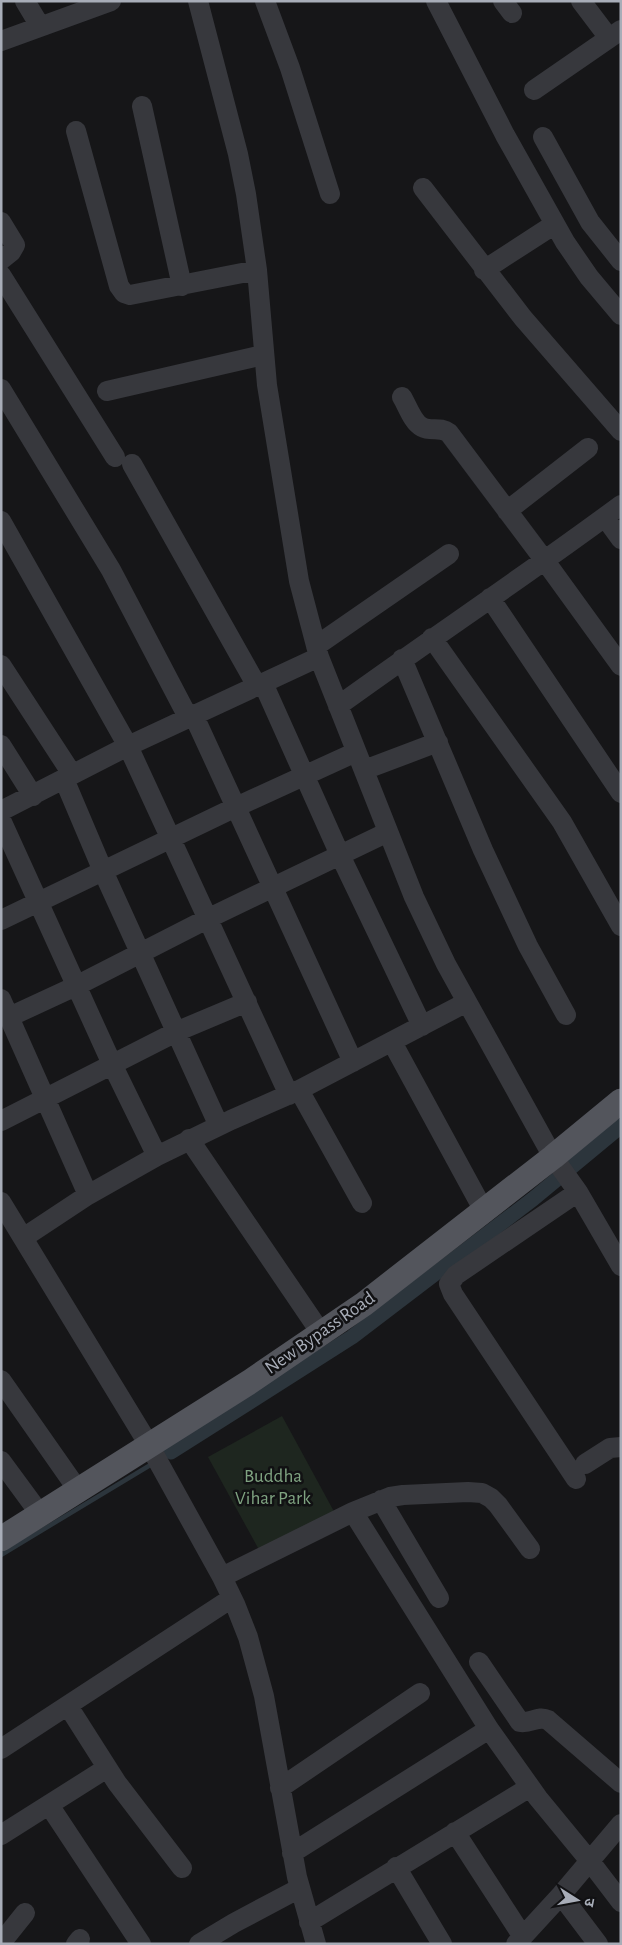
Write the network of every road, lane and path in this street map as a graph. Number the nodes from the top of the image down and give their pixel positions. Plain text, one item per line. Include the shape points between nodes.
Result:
1 (25, 1) edge
2 (111, 1) edge
3 (198, 1) edge
4 (265, 1) edge
5 (436, 1) edge
6 (581, 1) edge
7 (63, 8) edge
8 (40, 26) junction
9 (615, 34) edge
10 (1, 41) edge
11 (534, 90) dead end
12 (142, 106) dead end
13 (76, 131) dead end
14 (543, 138) dead end
15 (422, 188) dead end
16 (330, 194) dead end
17 (1, 222) edge
18 (554, 224) junction
19 (1, 260) edge
20 (621, 261) edge
21 (257, 270) junction
22 (484, 270) junction
23 (1, 275) edge
24 (182, 286) junction
25 (621, 315) edge
26 (263, 355) junction
27 (1, 389) edge
28 (107, 391) dead end
29 (402, 397) dead end
30 (621, 431) edge
31 (588, 448) dead end
32 (613, 511) edge
33 (507, 512) junction
34 (1, 521) edge
35 (621, 539) edge
36 (449, 554) dead end
37 (545, 561) junction
38 (490, 598) junction
39 (432, 638) junction
40 (318, 651) junction
41 (402, 659) junction
42 (1, 665) edge
43 (621, 666) edge
44 (260, 685) junction
45 (338, 706) junction
46 (191, 716) junction
47 (438, 742) junction
48 (1, 745) edge
49 (128, 746) junction
50 (360, 761) junction
51 (304, 776) junction
52 (68, 777) junction
53 (621, 793) edge
54 (34, 796) junction
55 (236, 807) junction
56 (1, 811) edge
57 (1, 820) edge
58 (388, 832) junction
59 (170, 839) junction
60 (340, 855) junction
61 (103, 871) junction
62 (273, 888) junction
63 (39, 903) junction
64 (207, 919) junction
65 (1, 920) edge
66 (621, 926) edge
67 (142, 954) junction
68 (76, 986) junction
69 (247, 1002) junction
70 (467, 1002) junction
71 (5, 1008) edge
72 (566, 1015) dead end
73 (422, 1026) junction
74 (178, 1032) junction
75 (392, 1042) junction
76 (353, 1062) junction
77 (112, 1064) junction
78 (294, 1093) junction
79 (46, 1098) junction
80 (621, 1101) edge
81 (1, 1121) edge
82 (219, 1126) junction
83 (190, 1139) junction
84 (157, 1156) junction
85 (565, 1174) junction
86 (88, 1195) junction
87 (1, 1202) edge
88 (362, 1203) dead end
89 (484, 1211) junction
90 (23, 1238) junction
91 (618, 1253) edge
92 (321, 1334) junction
93 (1, 1380) edge
94 (149, 1445) junction
95 (621, 1447) edge
96 (1, 1461) edge
97 (78, 1490) junction
98 (381, 1500) junction
99 (353, 1512) junction
100 (40, 1514) junction
101 (1, 1538) edge
102 (530, 1549) dead end
103 (222, 1577) junction
104 (232, 1598) junction
105 (439, 1598) dead end
106 (479, 1662) dead end
107 (420, 1693) dead end
108 (68, 1706) junction
109 (489, 1729) junction
110 (1, 1749) edge
111 (108, 1768) junction
112 (621, 1783) edge
113 (530, 1787) junction
114 (280, 1788) junction
115 (49, 1804) junction
116 (621, 1824) edge
117 (455, 1832) junction
118 (1, 1834) edge
119 (292, 1853) junction
120 (589, 1860) junction
121 (396, 1867) junction
122 (182, 1868) dead end
123 (300, 1888) junction
124 (561, 1895) junction
125 (621, 1902) edge
126 (25, 1913) dead end
127 (309, 1922) junction
128 (519, 1940) edge
129 (1, 1943) edge
130 (141, 1944) edge
131 (199, 1944) edge
132 (316, 1944) edge
133 (442, 1944) edge
134 (598, 1944) edge

1 - 8 street
2 - 7 street
3 - 21 street via 238,154
4 - 16 street
5 - 18 street
6 - 9 street
7 - 8 street
8 - 10 street
9 - 11 street
12 - 24 street
13 - 24 street via 119,286 130,295
14 - 20 street via 590,222
15 - 22 street
17 - 19 street via 15,245
18 - 22 street
18 - 25 street via 589,277
21 - 24 street
21 - 26 street
22 - 30 street
23 - 44 street via 123,460
26 - 28 street
26 - 40 street via 299,581
27 - 46 street via 111,570
29 - 33 street via 418,424 449,433
31 - 33 street
32 - 35 street
32 - 37 street
33 - 37 street
34 - 49 street
36 - 40 street
37 - 38 street
37 - 43 street
38 - 39 street
38 - 53 street
39 - 41 street
39 - 66 street via 562,822
40 - 44 street
40 - 45 street
41 - 45 street
41 - 47 street
42 - 52 street
44 - 46 street
44 - 51 street
45 - 50 street
46 - 49 street
46 - 55 street
47 - 50 street
47 - 72 street via 528,946
48 - 54 street
49 - 52 street
49 - 59 street
50 - 51 street
50 - 58 street
51 - 55 street
51 - 60 street
52 - 54 street
52 - 61 street
54 - 56 street
55 - 59 street
55 - 62 street
57 - 63 street
58 - 60 street
58 - 70 street via 414,897
59 - 61 street
59 - 64 street
60 - 62 street
60 - 73 street
61 - 63 street
61 - 67 street
62 - 64 street
62 - 76 street
63 - 65 street
63 - 68 street
64 - 67 street
64 - 69 street
67 - 68 street
67 - 74 street
68 - 71 street
68 - 77 street
69 - 74 street
69 - 78 street
70 - 73 street
70 - 85 street
71 - 79 street
73 - 75 street
74 - 77 street
74 - 82 street
75 - 76 street
75 - 89 street
76 - 78 street
77 - 79 street
77 - 84 street
78 - 82 street
78 - 88 street
79 - 81 street
79 - 86 street
80 - 85 main road, New Bypass Road
82 - 83 street
83 - 84 street
83 - 92 street
84 - 86 street
85 - 89 main road, New Bypass Road
85 - 91 street
85 - 95 street via 449,1284 452,1294 580,1472 610,1448
86 - 90 street
87 - 90 street
89 - 92 main road, New Bypass Road
90 - 94 street
92 - 94 main road, New Bypass Road
93 - 97 street
94 - 97 main road, New Bypass Road
94 - 103 street
96 - 100 street
97 - 100 main road, New Bypass Road
98 - 99 street
98 - 102 street via 417,1494 482,1493 498,1505
98 - 105 street
99 - 103 street
99 - 109 street
100 - 101 main road, New Bypass Road
103 - 104 street
104 - 108 street
104 - 114 street via 258,1667
106 - 112 street via 520,1722 540,1718 548,1720
107 - 114 street
108 - 110 street
108 - 111 street
109 - 113 street
109 - 119 street
111 - 115 street
111 - 122 street
113 - 117 street
113 - 120 street
114 - 119 street
115 - 118 street
115 - 130 street
116 - 120 street
117 - 121 street
117 - 128 street
119 - 123 street
120 - 124 street
120 - 125 street
121 - 127 street
121 - 133 street
123 - 127 street
123 - 131 street
124 - 128 street
124 - 134 street
126 - 129 street
127 - 132 street

